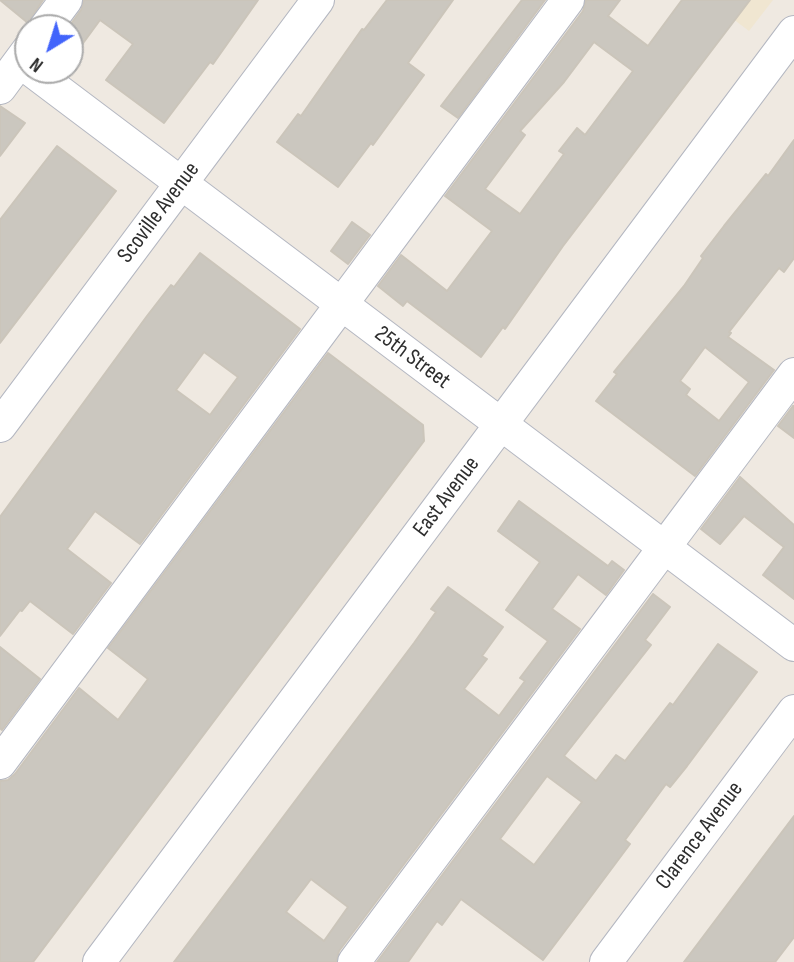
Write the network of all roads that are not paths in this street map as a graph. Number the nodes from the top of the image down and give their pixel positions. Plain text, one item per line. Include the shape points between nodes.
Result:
1 (318, 0) edge
2 (568, 0) edge
3 (794, 32) edge
4 (14, 69) edge
5 (53, 84) edge
6 (0, 88) edge
7 (181, 183) junction
8 (342, 305) junction
9 (794, 374) edge
10 (501, 424) junction
11 (0, 426) edge
12 (664, 548) junction
13 (794, 645) edge
14 (794, 711) edge
15 (0, 763) edge
16 (99, 962) edge
17 (354, 962) edge
18 (606, 962) edge

1 - 7 street, Scoville Avenue
2 - 8 street
3 - 10 street, East Avenue
4 - 6 street
5 - 7 street, 25th Street
7 - 8 street, 25th Street
7 - 11 street, Scoville Avenue
8 - 10 street, 25th Street
8 - 15 street
9 - 12 street
10 - 12 street, 25th Street
10 - 16 street, East Avenue
12 - 13 street, 25th Street
12 - 17 street
14 - 18 street, Clarence Avenue

